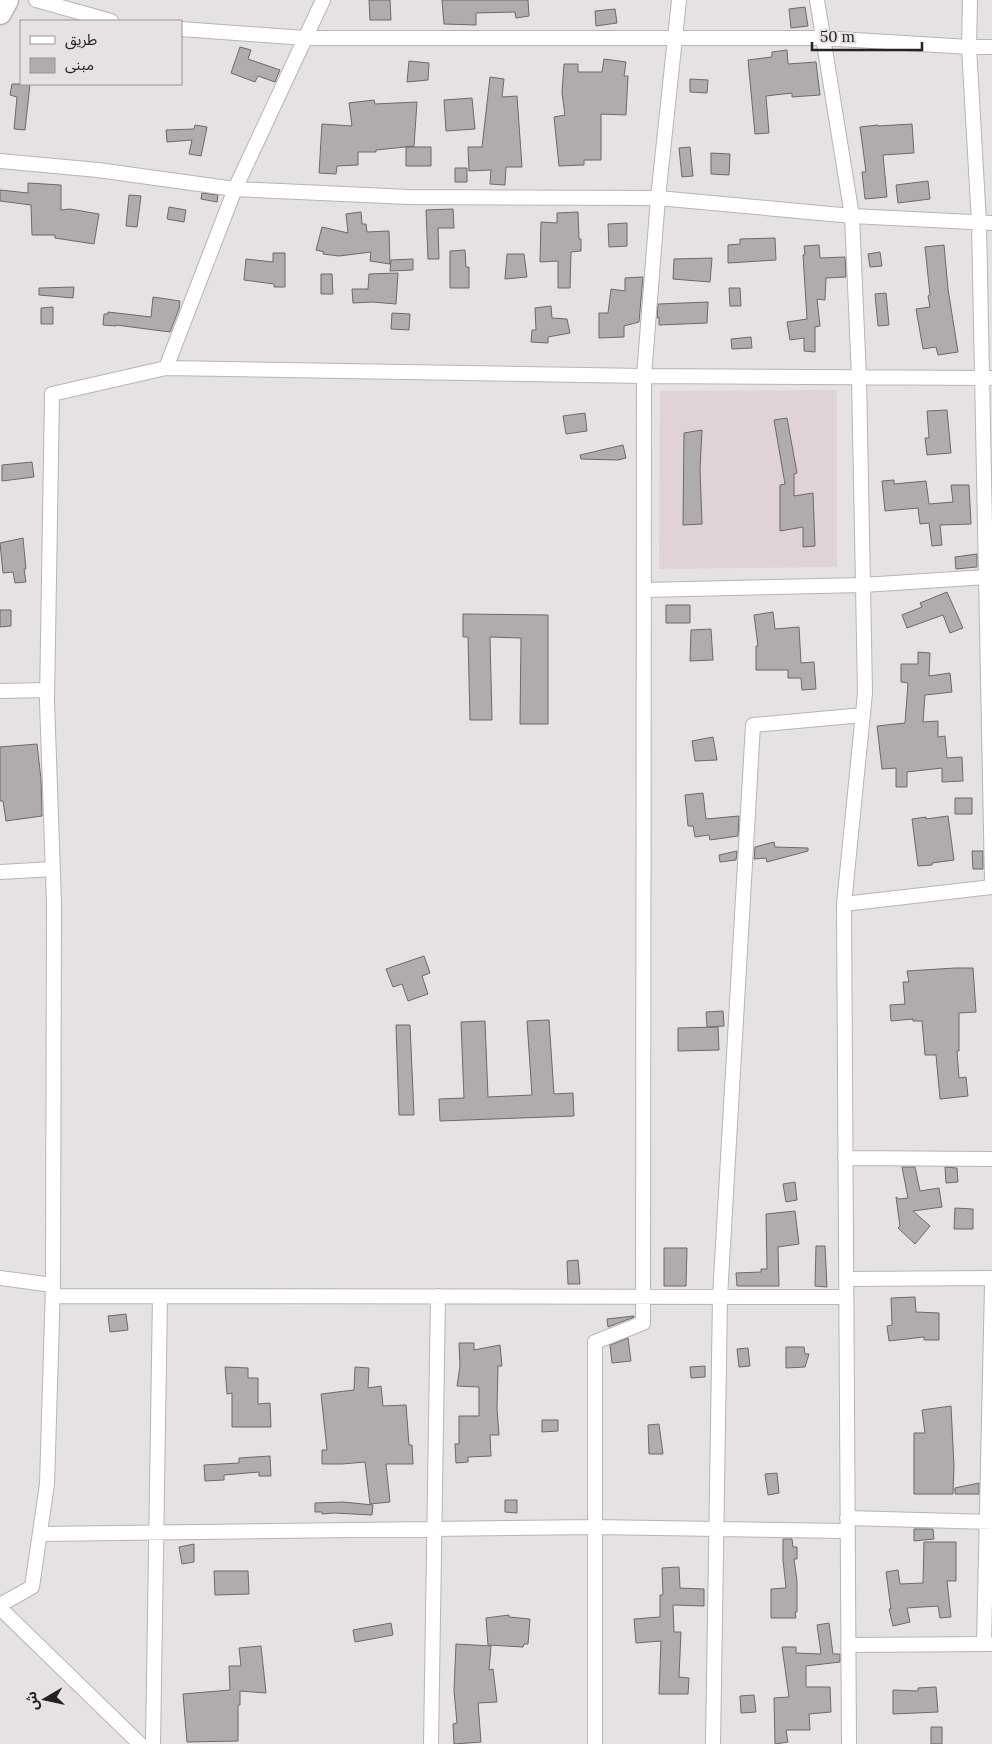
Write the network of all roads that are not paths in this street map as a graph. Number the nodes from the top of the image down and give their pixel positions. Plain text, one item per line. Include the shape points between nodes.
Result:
1 (7, 0) edge
2 (36, 0) edge
3 (323, 0) edge
4 (679, 0) edge
5 (817, 0) edge
6 (970, 0) edge
7 (0, 13) edge
8 (107, 20) edge
9 (182, 29) edge
10 (675, 37) junction
11 (304, 38) junction
12 (823, 38) junction
13 (969, 47) junction
14 (992, 47) edge
15 (0, 161) edge
16 (235, 189) junction
17 (658, 198) junction
18 (852, 216) junction
19 (986, 223) edge
20 (166, 368) junction
21 (644, 376) junction
22 (859, 378) junction
23 (987, 378) edge
24 (989, 553) edge
25 (986, 577) junction
26 (863, 585) junction
27 (644, 590) junction
28 (47, 690) junction
29 (0, 691) edge
30 (863, 715) junction
31 (53, 868) junction
32 (0, 872) edge
33 (992, 880) edge
34 (992, 887) edge
35 (844, 904) junction
36 (845, 1158) junction
37 (992, 1159) edge
38 (0, 1278) edge
39 (992, 1278) edge
40 (846, 1279) junction
41 (992, 1286) edge
42 (53, 1290) junction
43 (160, 1296) junction
44 (438, 1296) junction
45 (643, 1296) junction
46 (720, 1297) junction
47 (846, 1297) junction
48 (989, 1522) edge
49 (847, 1524) junction
50 (595, 1527) junction
51 (435, 1529) junction
52 (716, 1529) junction
53 (156, 1533) junction
54 (40, 1534) junction
55 (0, 1606) edge
56 (988, 1644) edge
57 (848, 1645) junction
58 (140, 1744) edge
59 (153, 1744) edge
60 (431, 1744) edge
61 (595, 1744) edge
62 (712, 1744) edge
63 (848, 1744) edge

1 - 7 highway
2 - 8 street
3 - 11 street
4 - 10 street
5 - 12 street
6 - 13 street
9 - 11 street
10 - 11 street
10 - 12 street
10 - 17 street
11 - 16 street
12 - 13 street
12 - 18 street
13 - 14 street
13 - 19 street
15 - 16 street via 98,170
16 - 17 street via 408,197
16 - 20 street
17 - 18 street
17 - 21 street
18 - 19 street
18 - 22 street
19 - 23 street
20 - 21 street
20 - 28 street via 52,394
21 - 22 street
21 - 27 street
22 - 23 street
22 - 26 street
23 - 24 street
24 - 25 street
25 - 26 street
25 - 33 street
26 - 27 street
26 - 30 street
27 - 45 street
28 - 29 street
28 - 31 street
30 - 35 street
30 - 46 street via 753,725
31 - 32 street
31 - 42 street
34 - 35 street
35 - 36 street
36 - 37 street
36 - 40 street
38 - 42 street
39 - 40 street
40 - 47 street
41 - 48 street
42 - 43 street
42 - 54 street via 47,1484
43 - 44 street
43 - 53 street
44 - 45 street
44 - 51 street
45 - 46 street
45 - 50 street via 643,1323 595,1342
46 - 47 street
46 - 52 street
47 - 49 street
48 - 49 street
48 - 56 street
49 - 52 street
49 - 57 street
50 - 51 street
50 - 52 street
50 - 61 street
51 - 53 street
51 - 60 street
52 - 62 street
53 - 54 street
53 - 59 street
54 - 55 street via 32,1587
55 - 58 street
56 - 57 street
57 - 63 street

